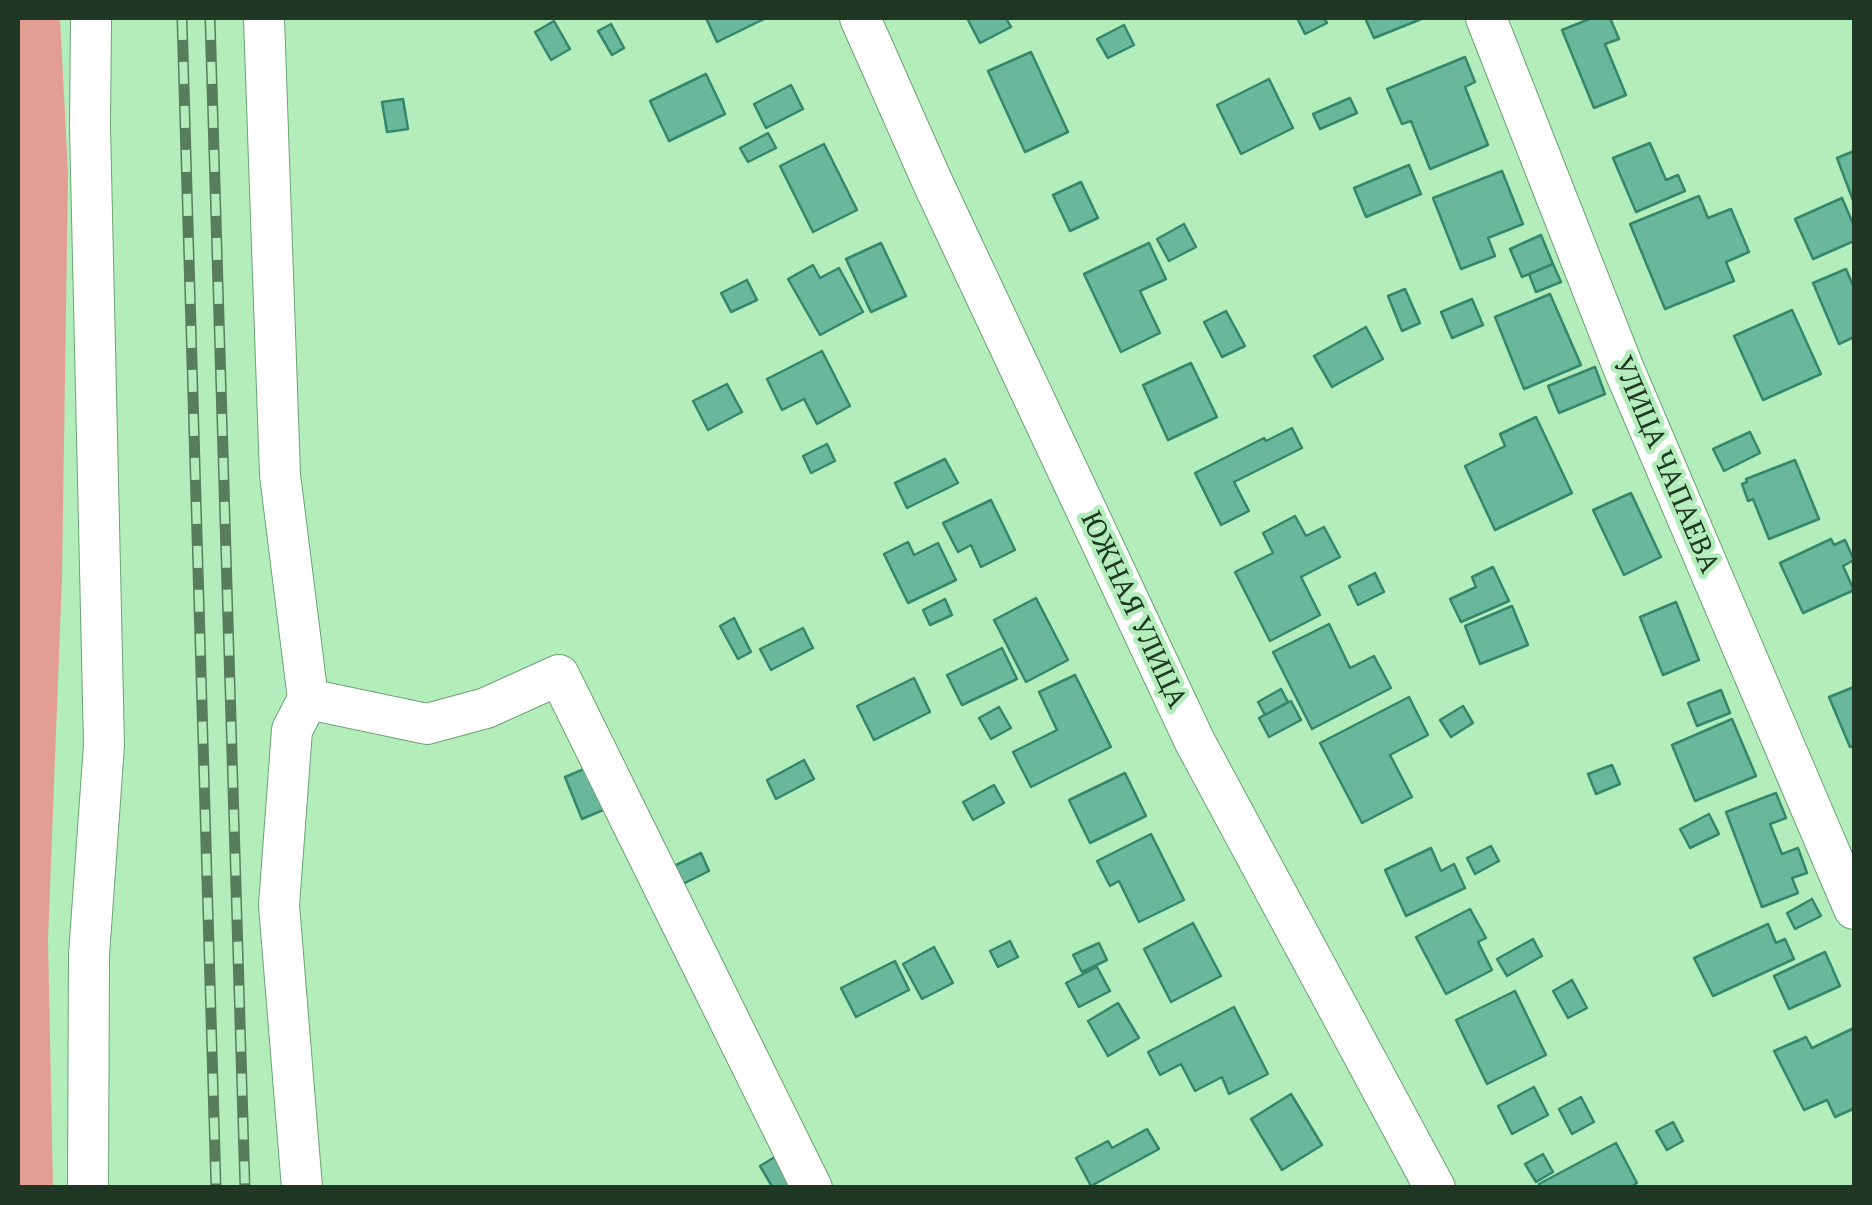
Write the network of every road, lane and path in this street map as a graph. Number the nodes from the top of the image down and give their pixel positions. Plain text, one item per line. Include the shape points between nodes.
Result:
1 (91, 18) edge
2 (264, 18) edge
3 (860, 18) edge
4 (1486, 18) edge
5 (308, 699) junction
6 (1854, 909) edge
7 (88, 1188) edge
8 (302, 1188) edge
9 (812, 1188) edge
10 (1435, 1188) edge

1 - 7 street via 104,744 89,955
2 - 5 street via 280,474
3 - 10 street, ЮЖНАЯ УЛИЦА via 1195,742
4 - 6 street, УЛИЦА ЧАПАЕВА via 1622,366
5 - 8 street via 292,730 279,905
5 - 9 street via 427,724 486,708 559,675

